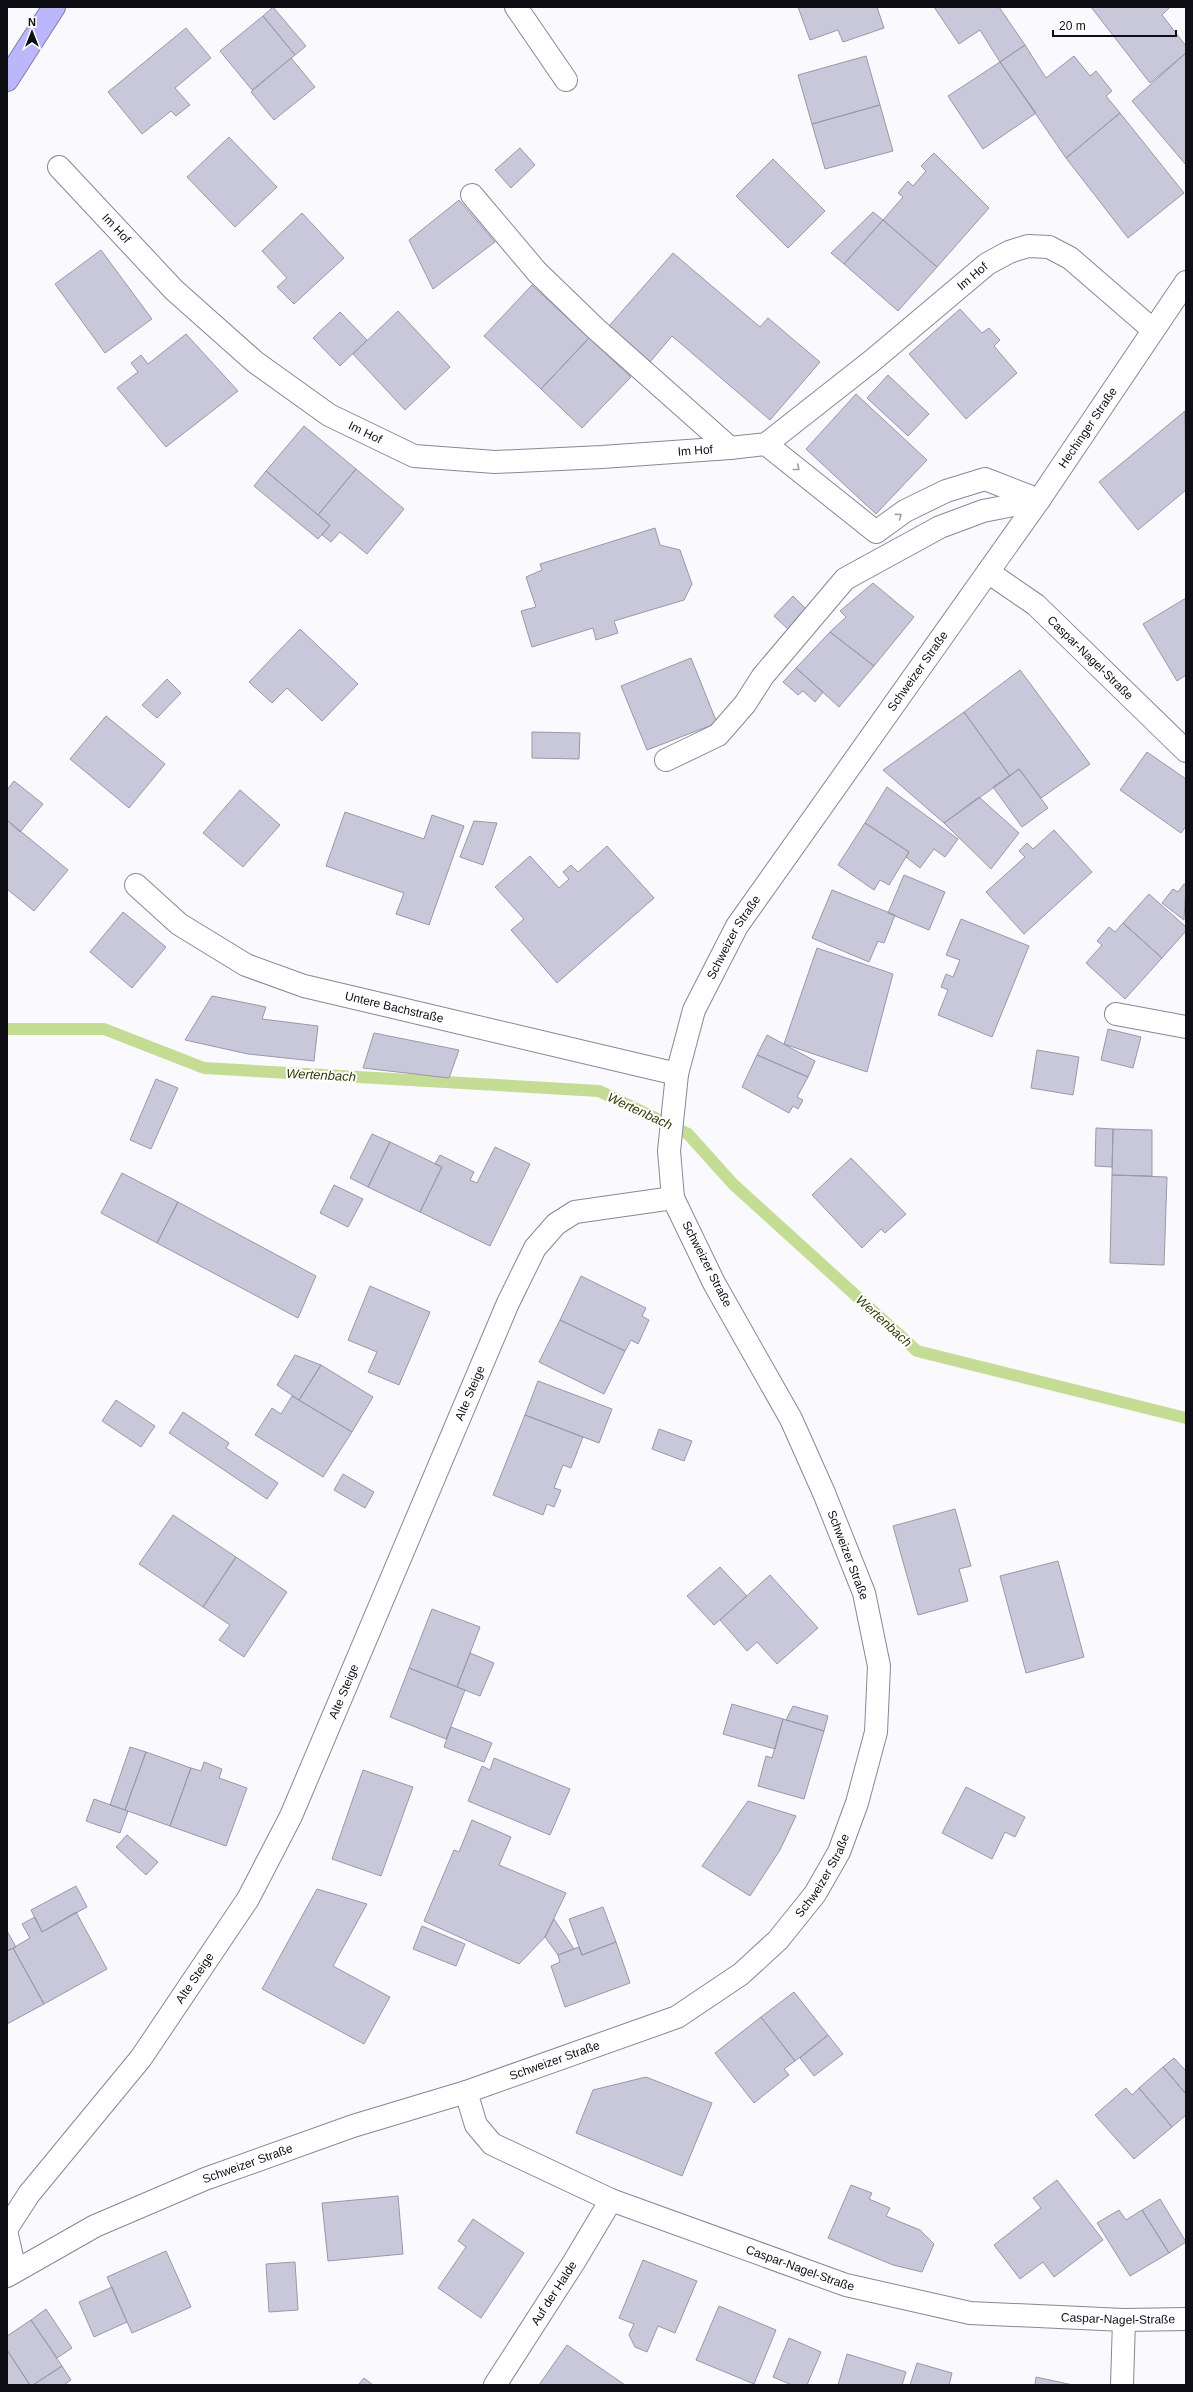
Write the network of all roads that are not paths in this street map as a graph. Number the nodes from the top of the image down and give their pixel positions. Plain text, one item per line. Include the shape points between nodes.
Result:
1 (54, 7) edge
2 (516, 7) edge
3 (7, 80) edge
4 (566, 80) dead end
5 (59, 167) dead end
6 (472, 195) dead end
7 (1186, 282) edge
8 (1152, 329) junction
9 (766, 444) junction
10 (730, 448) junction
11 (1039, 500) junction
12 (988, 572) junction
13 (1186, 751) edge
14 (666, 760) dead end
15 (136, 885) dead end
16 (1116, 1014) dead end
17 (1186, 1027) edge
18 (677, 1074) junction
19 (673, 1198) junction
20 (466, 2092) junction
21 (611, 2200) junction
22 (7, 2228) edge
23 (7, 2235) edge
24 (11, 2273) edge
25 (1186, 2319) edge
26 (1124, 2320) junction
27 (495, 2385) edge
28 (1122, 2385) edge

1 - 3 highway
2 - 4 street
5 - 10 street, Im Hof via 174,290 255,362 329,415 414,456 495,462
6 - 10 street via 537,272 596,329
7 - 8 street, Hechinger Straße
8 - 9 street, Im Hof via 1070,258 1049,247 1028,246 1009,252 987,264 873,360
8 - 11 street, Hechinger Straße
9 - 10 street, Im Hof
9 -> 11 street via 876,532 905,511 946,491 984,479
11 - 12 street, Hechinger Straße
11 - 14 street via 983,511 940,527 845,579 763,676 745,704 718,735
12 - 13 street, Caspar-Nagel-Straße via 1036,605
12 - 18 street, Schweizer Straße via 737,926 694,1010
15 - 18 street, Untere Bachstraße via 179,924 239,960 304,986
16 - 17 street
18 - 19 street, Schweizer Straße via 669,1151
19 - 20 street, Schweizer Straße via 714,1283 791,1419 864,1593 879,1666 876,1732 857,1803 839,1852 815,1894 778,1940 741,1974 677,2017
19 - 22 street, Alte Steige via 575,1212 556,1224 536,1248 508,1303 291,1816 248,1899 140,2058 29,2194
20 - 21 street, Caspar-Nagel-Straße via 476,2124 492,2144
20 - 24 street, Schweizer Straße via 354,2126 205,2179 95,2226
21 - 26 street, Caspar-Nagel-Straße via 846,2285 970,2313
21 - 27 street, Auf der Halde
23 - 24 street
25 - 26 street, Caspar-Nagel-Straße
26 - 28 street

